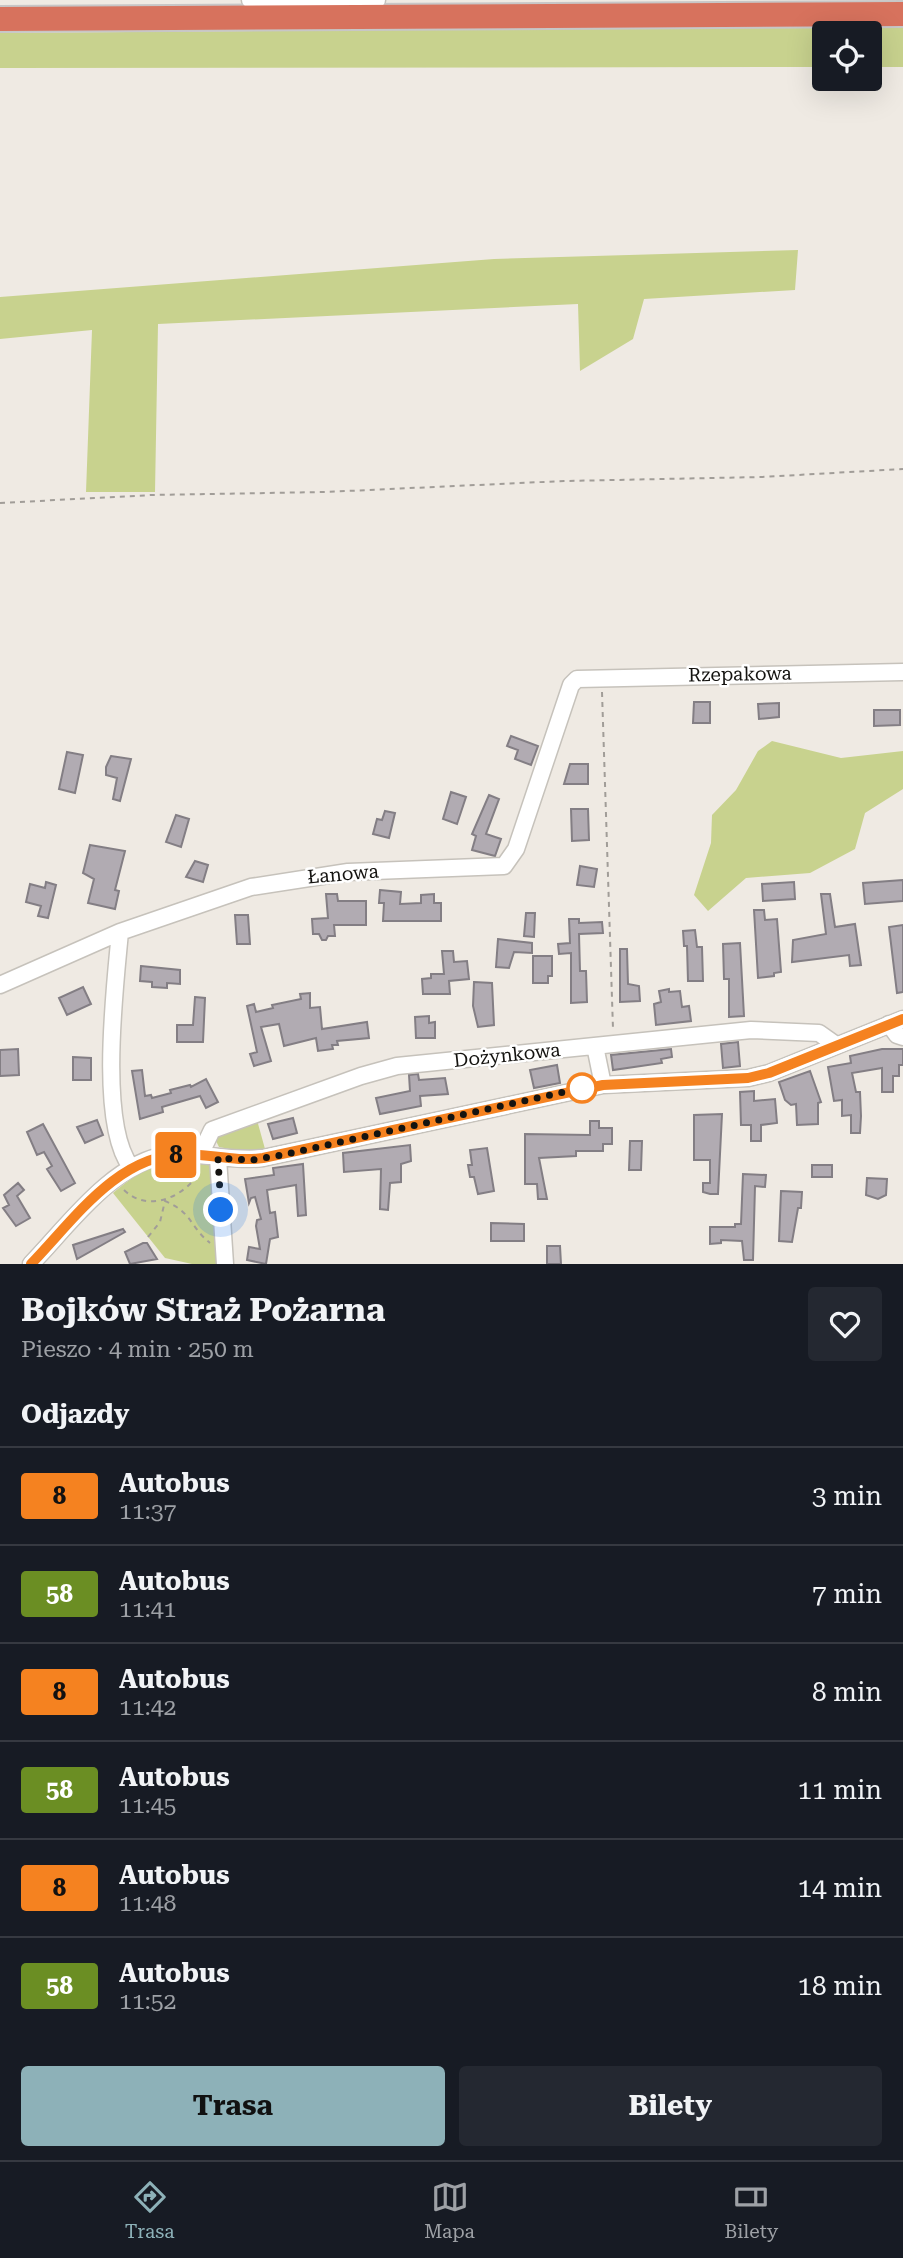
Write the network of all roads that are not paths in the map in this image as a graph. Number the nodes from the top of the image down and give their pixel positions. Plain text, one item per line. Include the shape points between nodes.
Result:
1 (250, 0) edge
2 (377, 0) edge
3 (316, 6) junction
4 (903, 15) edge
5 (423, 17) junction
6 (210, 18) junction
7 (0, 19) edge
8 (903, 672) edge
9 (577, 679) joint
10 (120, 932) junction
11 (0, 985) edge
12 (896, 1021) edge
13 (903, 1037) edge
14 (836, 1045) junction
15 (595, 1046) junction
16 (603, 1085) junction
17 (218, 1158) junction
18 (197, 1159) junction
19 (131, 1167) junction
20 (225, 1257) edge
21 (31, 1264) edge

1 - 3 street
2 - 3 street
3 - 5 street
3 - 6 street
4 - 5 highway
5 - 6 highway
6 - 7 highway
8 - 9 street, Rzepakowa
9 - 10 street, Łanowa via 571,685 516,849 504,866 348,872 279,881 225,894
10 - 11 street, Łanowa
10 - 19 street via 112,1060 121,1149
12 - 13 street via 897,1035
12 - 14 street
14 - 15 street, Dożynkowa via 819,1033 761,1030
14 - 16 street via 748,1078
15 - 16 street
15 - 18 street, Dożynkowa via 379,1070 212,1130
16 - 17 street via 282,1155 252,1160
17 - 18 street
17 - 20 street
18 - 19 street via 165,1155
19 - 21 street via 114,1178

